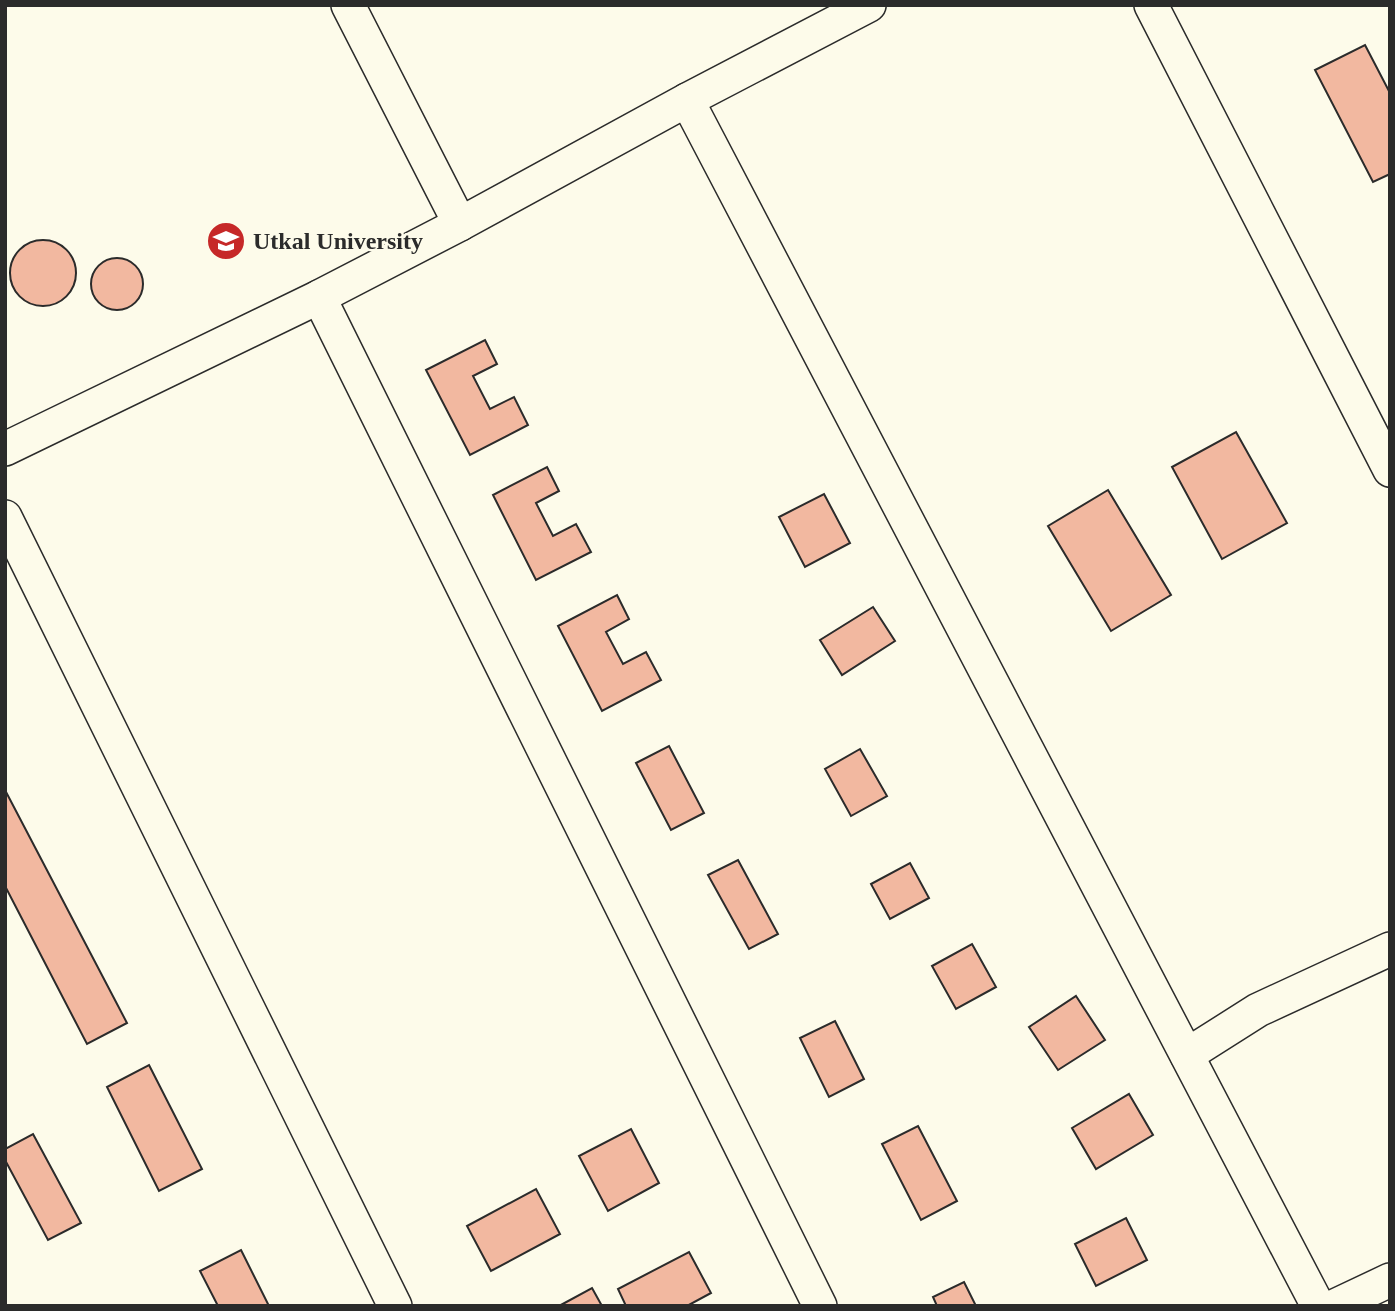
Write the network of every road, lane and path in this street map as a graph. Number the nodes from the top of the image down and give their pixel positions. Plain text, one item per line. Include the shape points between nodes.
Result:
1 (348, 5) edge
2 (869, 5) edge
3 (1151, 5) edge
4 (687, 100) junction
5 (460, 224) junction
6 (319, 297) junction
7 (5, 449) edge
8 (1390, 470) edge
9 (5, 517) edge
10 (1390, 948) edge
11 (1187, 1055) junction
12 (1390, 1280) edge
13 (396, 1306) edge
14 (820, 1306) edge
15 (1318, 1306) edge
16 (1335, 1306) edge

1 - 5 lane
2 - 4 lane
3 - 8 lane
4 - 5 lane
4 - 11 lane
5 - 6 lane
6 - 7 lane
6 - 14 lane
9 - 13 lane
10 - 11 lane via 1258,1010
11 - 15 lane
12 - 16 lane

